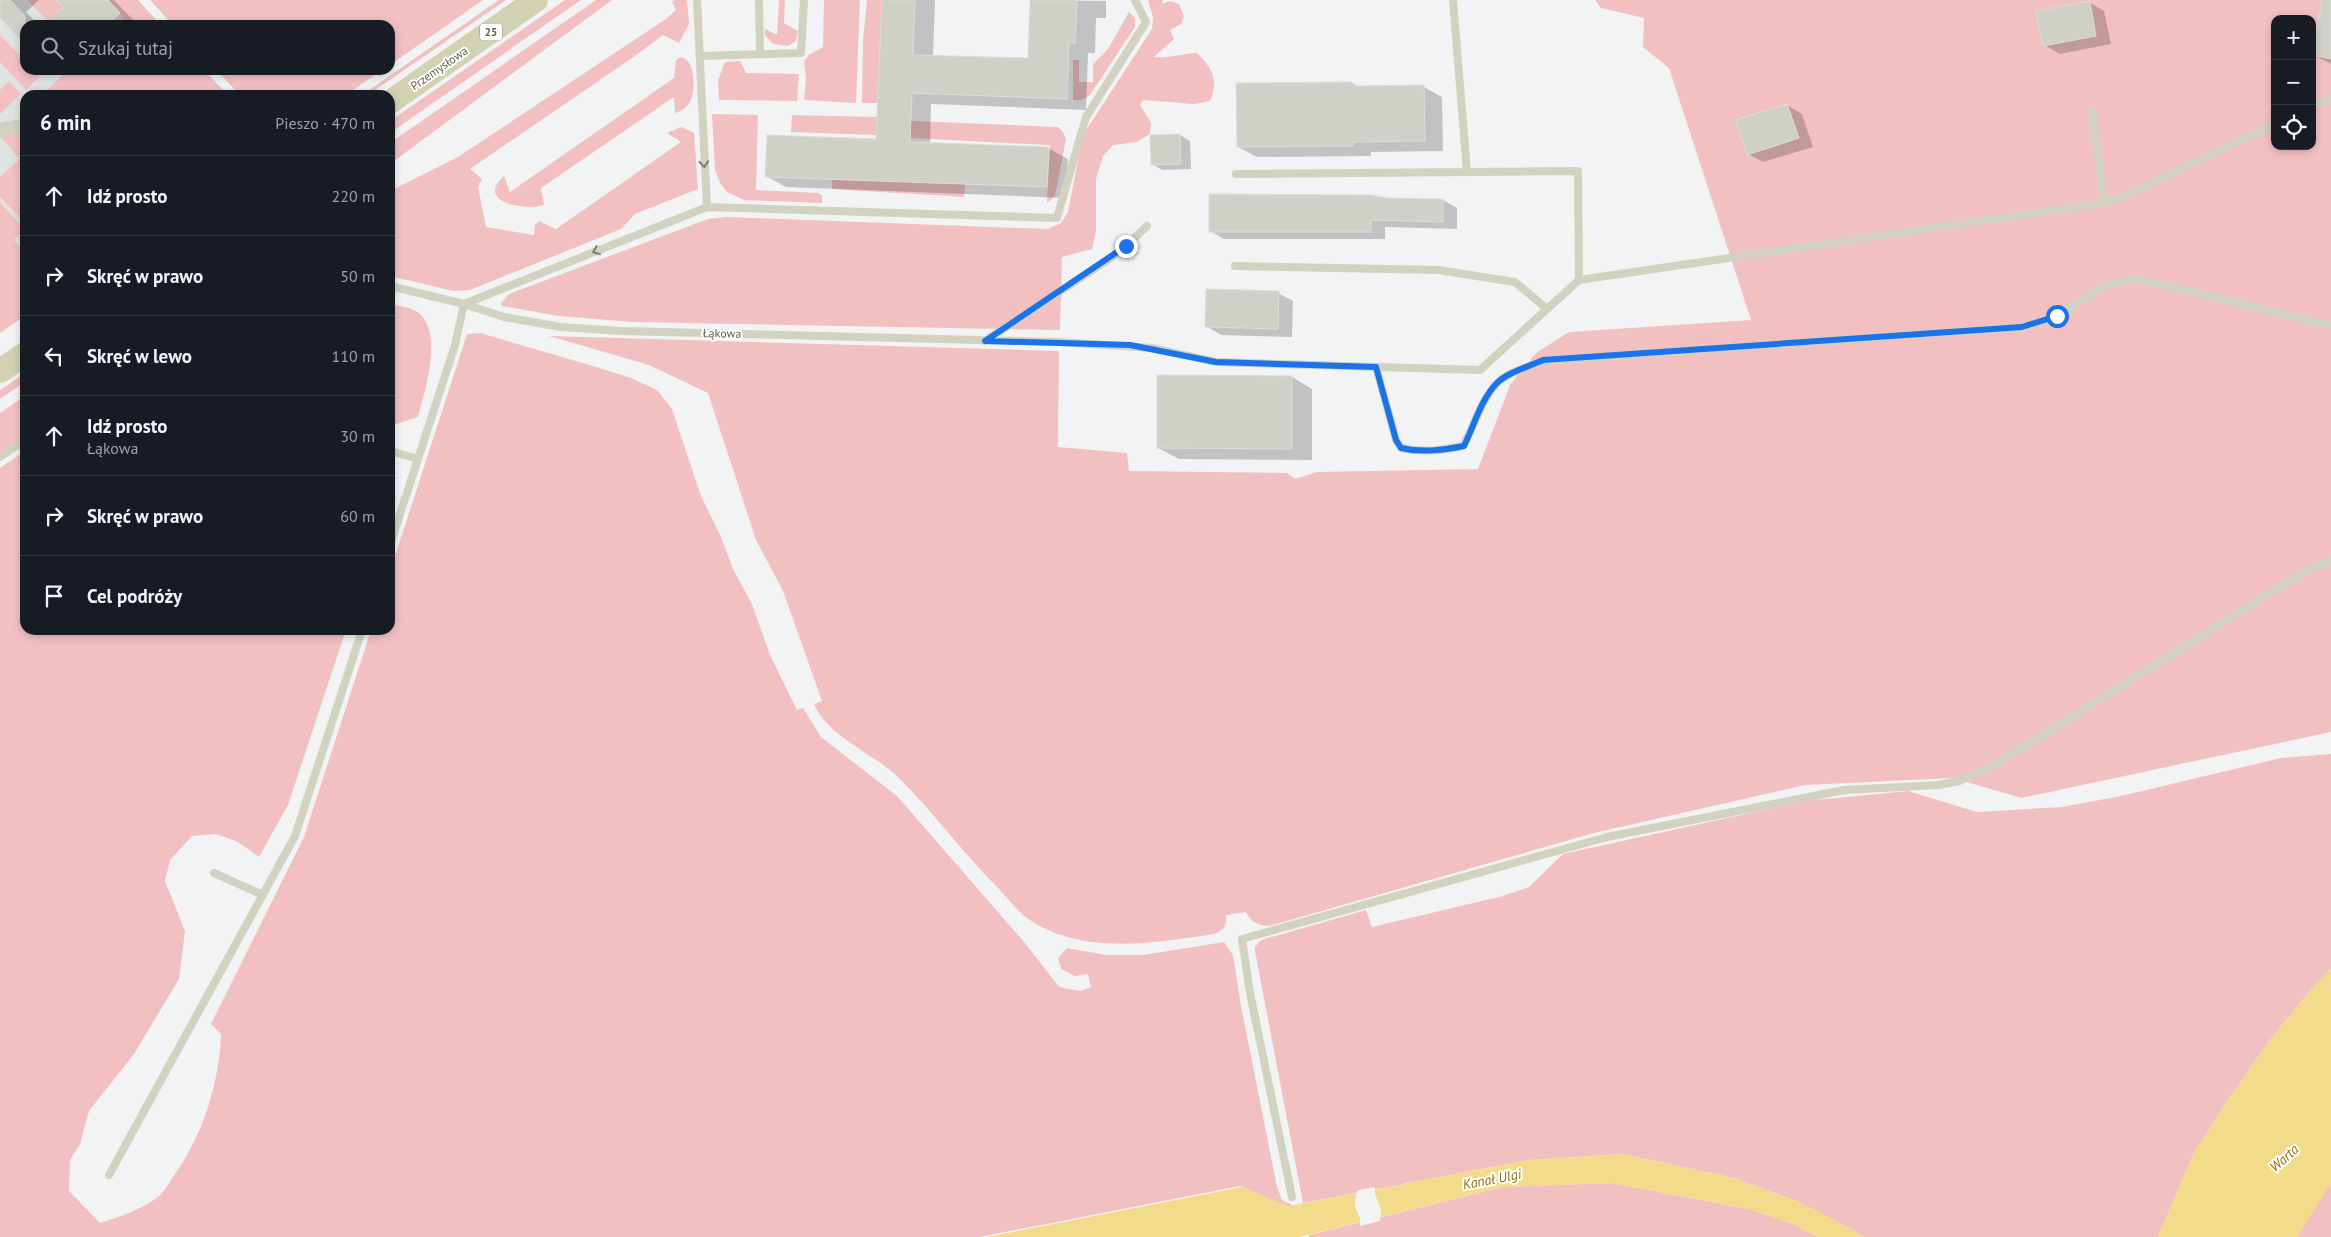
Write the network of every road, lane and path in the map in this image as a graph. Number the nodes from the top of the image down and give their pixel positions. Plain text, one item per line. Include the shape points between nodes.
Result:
1 (536, 0) edge
2 (697, 0) edge
3 (759, 0) edge
4 (804, 0) edge
5 (1135, 0) edge
6 (1453, 0) edge
7 (760, 53) junction
8 (700, 56) junction
9 (2331, 98) edge
10 (395, 99) edge
11 (2314, 105) edge
12 (2092, 111) dead end
13 (2271, 126) edge
14 (20, 127) edge
15 (0, 130) edge
16 (1467, 172) junction
17 (1236, 174) dead end
18 (2104, 203) junction
19 (707, 206) junction
20 (1147, 226) dead end
21 (1235, 266) dead end
22 (1579, 280) junction
23 (395, 287) edge
24 (464, 304) junction
25 (1547, 309) junction
26 (2331, 326) edge
27 (985, 341) junction
28 (20, 357) edge
29 (1376, 367) junction
30 (0, 371) edge
31 (20, 443) edge
32 (395, 452) edge
33 (0, 457) edge
34 (418, 459) junction
35 (395, 530) edge
36 (2331, 560) edge
37 (360, 635) edge
38 (214, 872) dead end
39 (263, 895) junction
40 (109, 1175) dead end
41 (1292, 1197) dead end

1 - 10 main road, Przemysłowa / 25
2 - 8 lane
3 - 7 lane
4 - 7 lane via 801,52
5 - 19 lane via 1146,22 1086,117 1057,218
6 - 16 lane
7 - 8 lane
8 -> 19 lane
9 - 11 lane
12 - 18 lane
13 - 18 lane
14 - 15 street
16 - 17 lane
16 - 22 lane via 1578,171
18 - 22 lane
19 -> 24 lane
20 - 27 lane via 1108,260
21 - 25 lane via 1438,270 1515,282
22 - 25 lane, Łąkowa
23 - 24 lane, Łąkowa
24 - 27 lane, Łąkowa via 504,317 601,330
24 - 34 lane via 455,345
25 - 29 lane, Łąkowa via 1480,370
26 - 29 lane via 2139,279 2106,284 2057,316 2022,327 1543,360 1497,383 1485,399 1464,446 1445,450 1401,448
27 - 29 lane, Łąkowa via 1152,348 1216,362
28 - 30 main road
31 - 33 lane
32 - 34 lane
34 - 35 lane
36 - 41 lane via 2304,572 1998,763 1959,781 1915,787 1844,790 1607,837 1242,939
37 - 39 lane via 295,836
38 - 39 lane
39 - 40 lane

